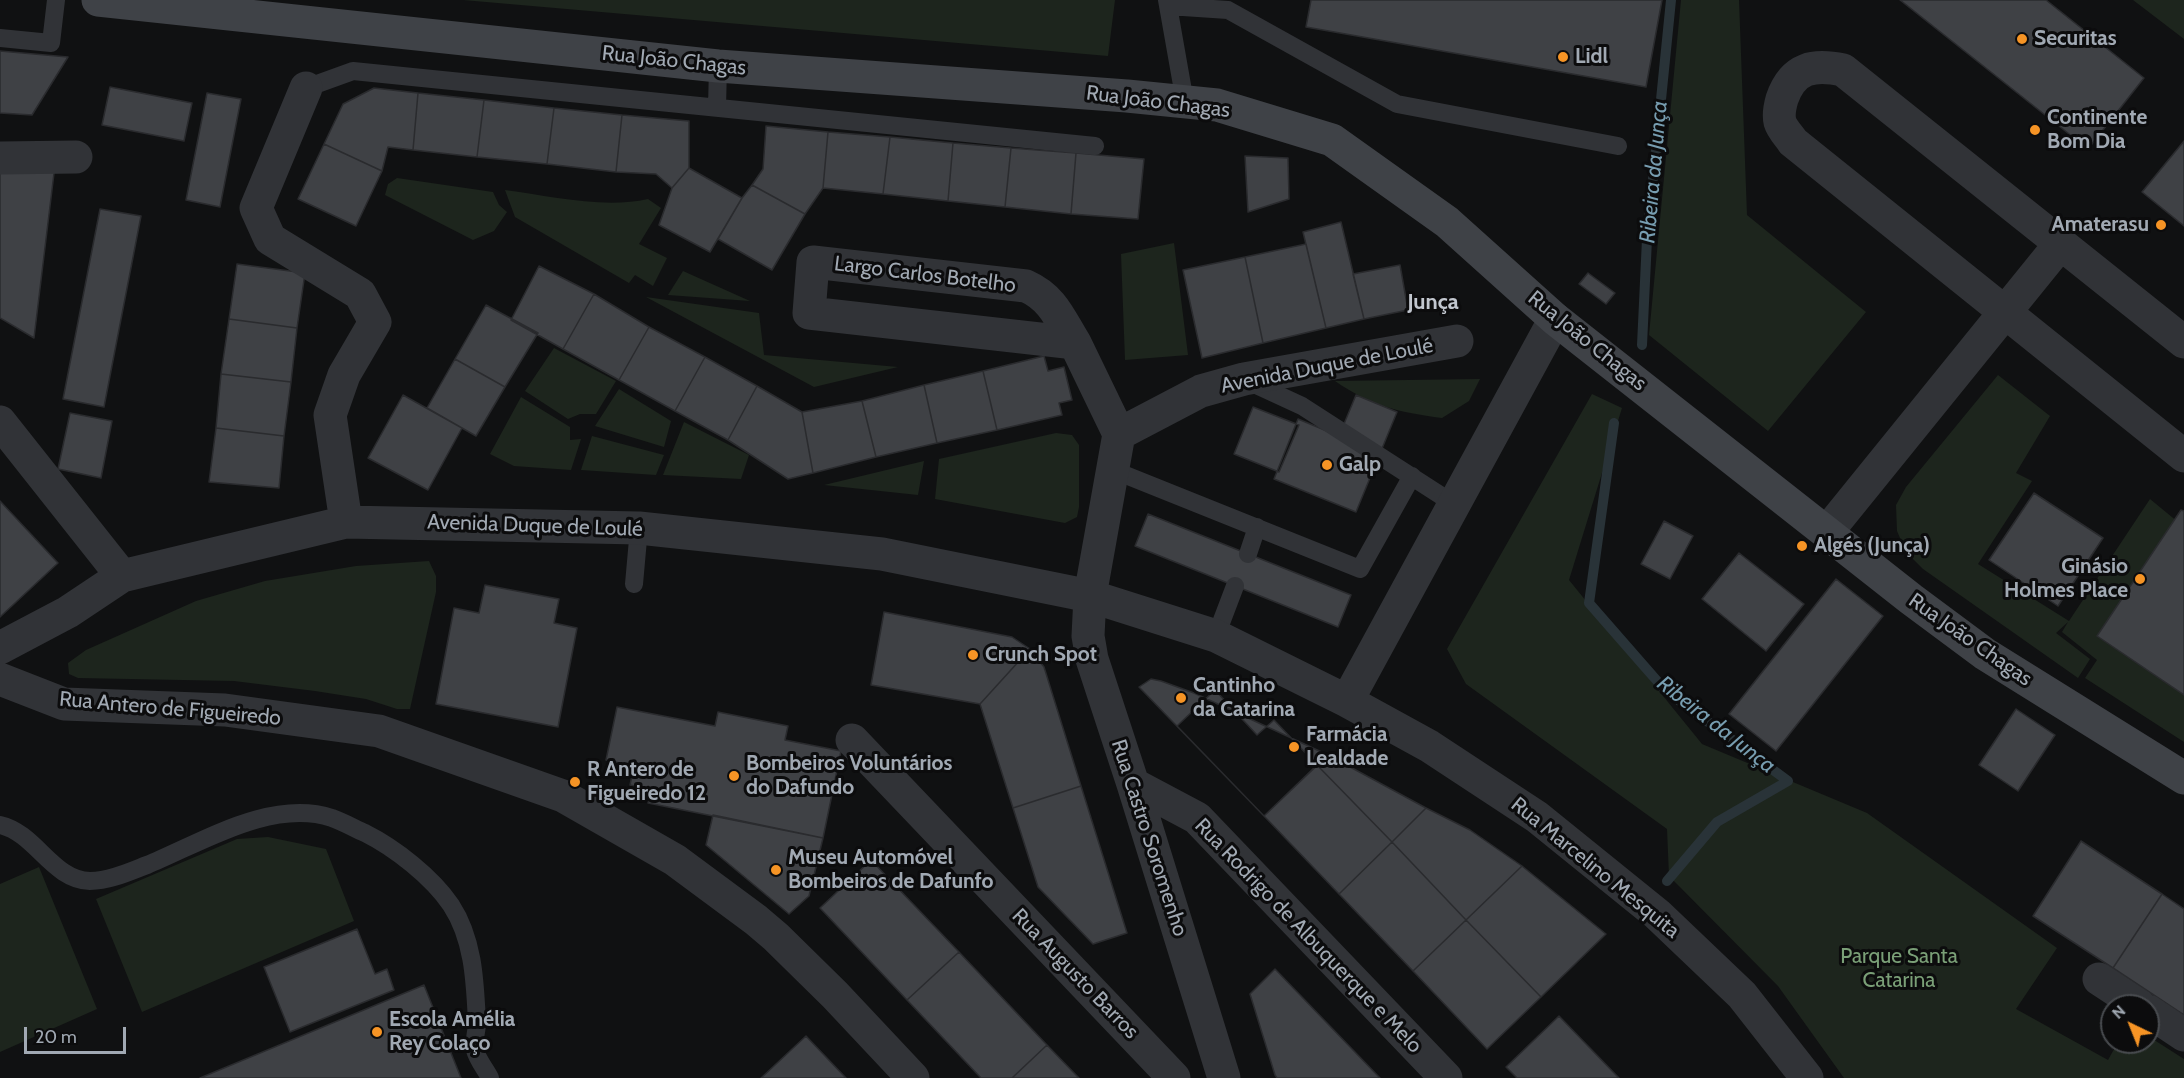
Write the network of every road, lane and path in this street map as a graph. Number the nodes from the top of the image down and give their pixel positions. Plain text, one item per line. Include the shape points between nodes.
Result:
1 (56, 0) edge
2 (98, 0) edge
3 (1168, 3) edge
4 (0, 38) edge
5 (718, 66) junction
6 (306, 88) joint
7 (1185, 102) junction
8 (717, 108) junction
9 (1095, 146) dead end
10 (1618, 146) dead end
11 (76, 157) dead end
12 (0, 158) edge
13 (2061, 243) junction
14 (2004, 312) junction
15 (1556, 319) junction
16 (1457, 341) dead end
17 (2184, 342) edge
18 (1075, 343) junction
19 (1244, 379) junction
20 (0, 422) edge
21 (1119, 434) junction
22 (2184, 456) edge
23 (1113, 470) junction
24 (1412, 476) junction
25 (1454, 504) junction
26 (346, 522) junction
27 (1257, 527) junction
28 (639, 528) junction
29 (1827, 532) junction
30 (1248, 554) dead end
31 (122, 576) junction
32 (634, 584) dead end
33 (1235, 586) dead end
34 (1090, 596) junction
35 (1216, 636) junction
36 (0, 648) edge
37 (0, 679) edge
38 (1347, 700) junction
39 (852, 740) dead end
40 (2184, 778) edge
41 (1133, 784) junction
42 (0, 825) edge
43 (2099, 979) dead end
44 (2122, 994) edge
45 (2160, 1019) edge
46 (2184, 1035) edge
47 (490, 1078) edge
48 (914, 1078) edge
49 (1174, 1078) edge
50 (1224, 1078) edge
51 (1446, 1078) edge
52 (1807, 1078) edge

1 - 4 lane via 51,43
2 - 5 street, Rua João Chagas
3 - 7 lane
3 - 10 lane via 1228,10 1397,104
5 - 7 street, Rua João Chagas
5 - 8 lane
6 - 8 lane via 353,71
6 - 26 street via 256,208 270,239 360,294 375,322 344,375 330,415
7 - 15 street, Rua João Chagas via 1217,105 1332,140 1447,222
8 - 9 lane
11 - 12 street
13 - 14 street
13 - 14 street via 1843,70 1823,66 1802,70 1786,87 1779,108 1780,123 1793,142
13 - 17 street
14 - 22 street
14 - 29 street
15 - 25 street
15 - 29 street, Rua João Chagas
16 - 19 street, Avenida Duque de Loulé
18 - 18 street, Largo Carlos Botelho via 1050,302 1026,286 813,262 809,313
18 - 21 street, Largo Carlos Botelho
19 - 21 street, Avenida Duque de Loulé via 1201,391
19 - 24 lane via 1302,406
20 - 31 street
21 - 23 street
23 - 27 lane
23 - 34 street
24 - 25 lane
24 - 27 lane via 1360,569
25 - 38 street
26 - 28 street, Avenida Duque de Loulé
26 - 31 street, Avenida Duque de Loulé
27 - 30 lane
28 - 32 lane
28 - 34 street, Avenida Duque de Loulé via 882,554
29 - 40 street, Rua João Chagas via 1985,654
31 - 36 street, Avenida Duque de Loulé via 68,612
33 - 35 lane
34 - 35 street, Avenida Duque de Loulé
34 - 41 street, Rua Castro Soromenho via 1088,636 1092,659
35 - 38 street, Avenida Duque de Loulé
37 - 48 street, Rua Antero de Figueiredo via 64,704 225,710 380,731 563,795 675,860 756,920
38 - 52 street, Rua Marcelino Mesquita via 1429,746 1537,817 1658,914 1742,995
39 - 49 street, Rua Augusto Barros
41 - 50 street, Rua Castro Soromenho
41 - 51 street, Rua Rodrigo de Albuquerque e Melo via 1197,818
42 - 47 lane via 22,834 58,868 91,881 118,875 269,816 303,814 330,818 383,842 433,883 465,933 471,953 477,1025 475,1050
43 - 44 street
45 - 46 street

